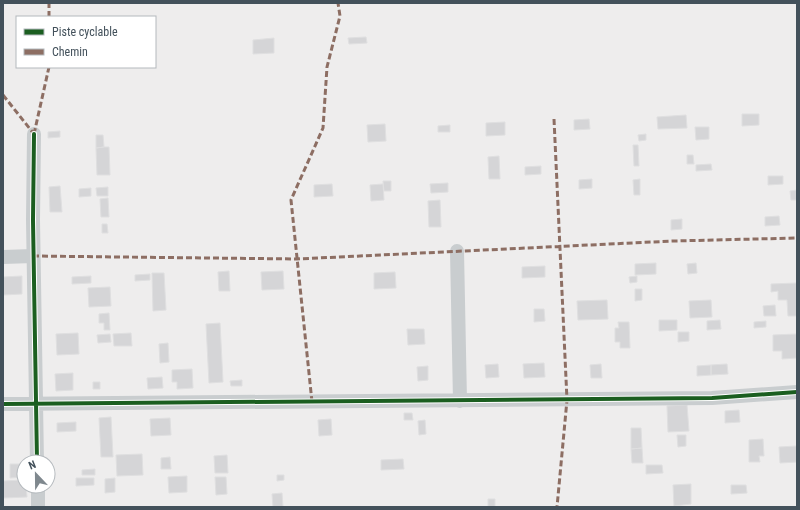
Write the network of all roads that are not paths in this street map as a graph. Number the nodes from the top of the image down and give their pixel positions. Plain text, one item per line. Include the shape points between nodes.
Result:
1 (34, 134) dead end
2 (457, 251) dead end
3 (33, 256) junction
4 (3, 257) edge
5 (797, 392) edge
6 (460, 401) junction
7 (37, 403) junction
8 (3, 404) edge
9 (37, 454) edge
10 (38, 494) edge
11 (38, 507) edge

1 - 3 street
2 - 6 street
3 - 4 street
3 - 7 street
5 - 6 street via 712,398
6 - 7 street
7 - 8 street
7 - 9 street
10 - 11 street

